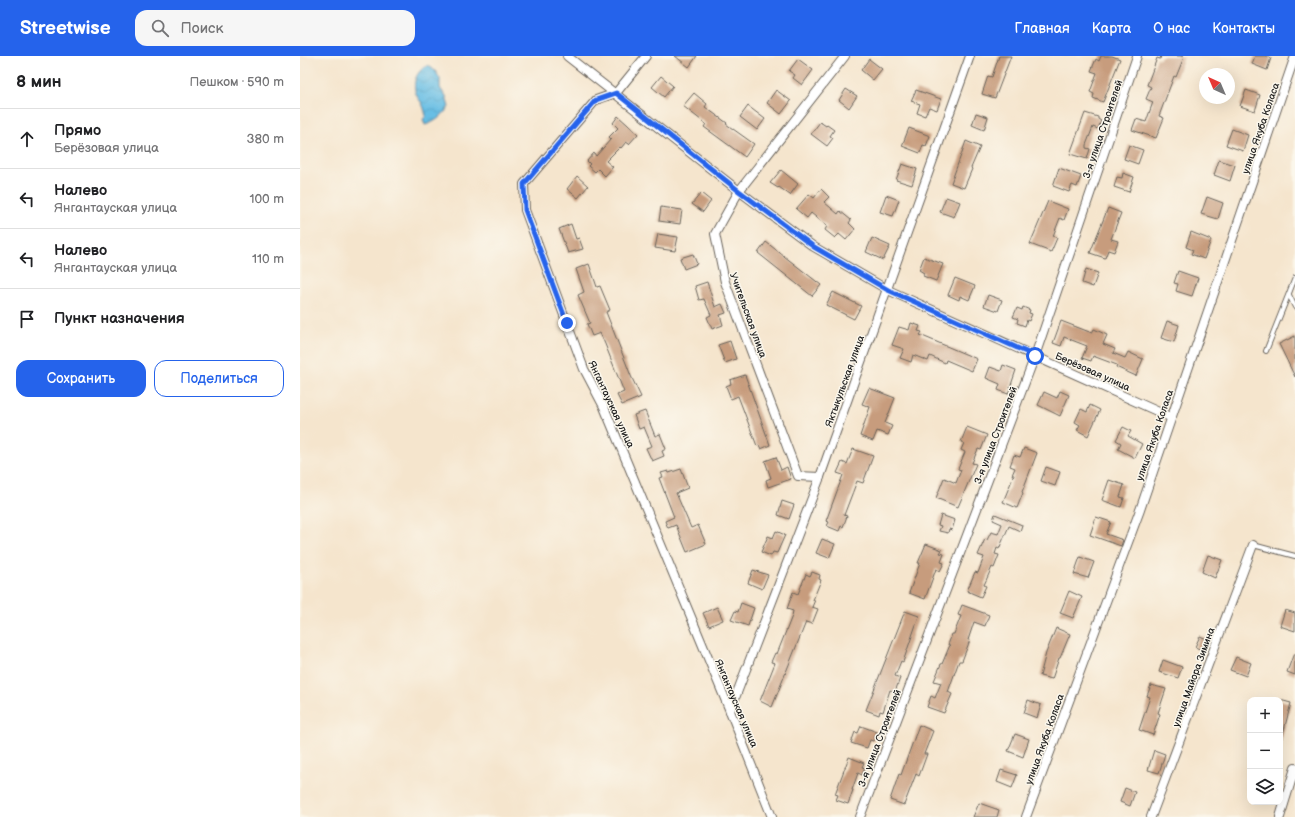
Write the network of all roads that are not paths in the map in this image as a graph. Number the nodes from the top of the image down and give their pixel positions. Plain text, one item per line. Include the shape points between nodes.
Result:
1 (567, 56) edge
2 (646, 56) edge
3 (845, 56) edge
4 (970, 56) edge
5 (1137, 56) edge
6 (1295, 56) edge
7 (616, 93) junction
8 (739, 191) junction
9 (1295, 278) edge
10 (888, 290) junction
11 (1289, 295) junction
12 (1295, 307) edge
13 (1266, 351) dead end
14 (1035, 356) junction
15 (1170, 417) junction
16 (820, 477) junction
17 (1253, 545) joint
18 (1295, 556) edge
19 (730, 711) junction
20 (1295, 768) edge
21 (772, 817) edge
22 (860, 817) edge
23 (1026, 817) edge
24 (1151, 817) edge
25 (1280, 817) edge

1 - 7 street, Берёзовая улица
2 - 7 street
3 - 8 street, Учительская улица
4 - 10 street, Яктыкульская улица
5 - 14 street, 3-я улица Строителей
6 - 15 street, улица Якуба Коласа
7 - 8 street, Берёзовая улица
7 - 19 street, Янгантауская улица via 596,100 524,184 525,210 584,369 604,408
8 - 10 street, Берёзовая улица via 814,247
8 - 16 street, Учительская улица via 715,234 725,282 798,476
9 - 11 lane
10 - 14 street, Берёзовая улица
10 - 16 street, Яктыкульская улица
11 - 12 lane
11 - 13 lane
14 - 15 street, Берёзовая улица
14 - 22 street, 3-я улица Строителей
15 - 23 street, улица Якуба Коласа via 1140,510
16 - 19 street, Яктыкульская улица
17 - 18 lane
17 - 24 street, улица Майора Зимина
19 - 21 street, Янгантауская улица
20 - 25 street

